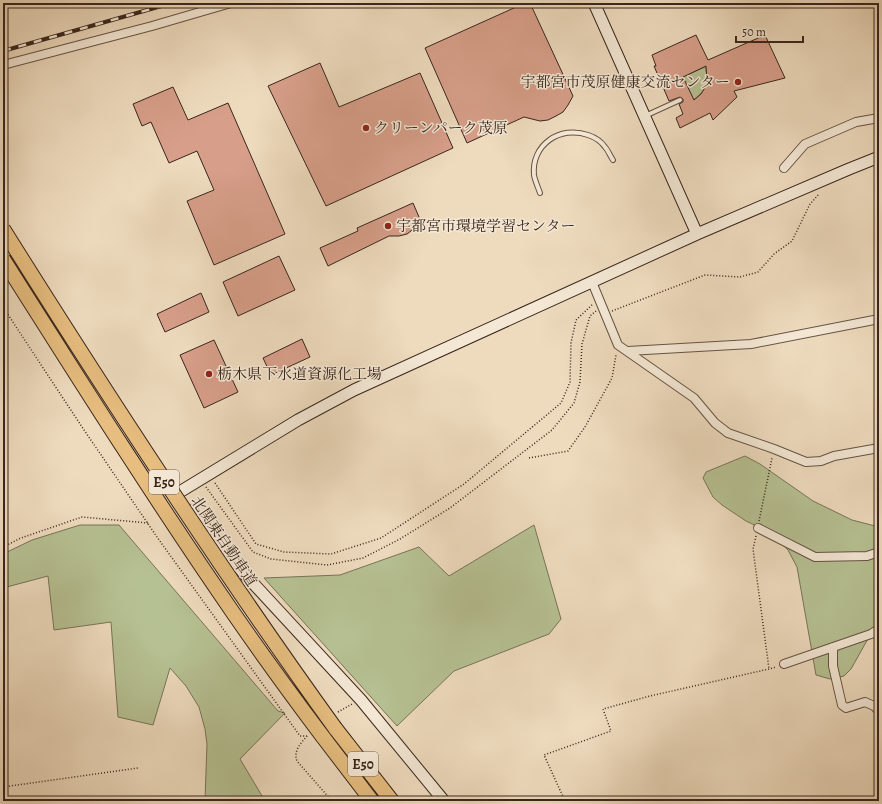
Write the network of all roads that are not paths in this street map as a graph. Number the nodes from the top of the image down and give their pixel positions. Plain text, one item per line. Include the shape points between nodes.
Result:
1 (231, 3) edge
2 (594, 3) edge
3 (3, 65) edge
4 (680, 100) dead end
5 (644, 116) junction
6 (879, 118) edge
7 (879, 157) edge
8 (613, 160) dead end
9 (784, 168) dead end
10 (540, 193) dead end
11 (3, 221) edge
12 (3, 229) edge
13 (697, 234) junction
14 (3, 259) edge
15 (592, 282) junction
16 (879, 319) edge
17 (628, 351) junction
18 (879, 448) edge
19 (178, 493) junction
20 (758, 528) road end
21 (879, 552) edge
22 (879, 629) edge
23 (833, 647) junction
24 (784, 664) dead end
25 (879, 711) edge
26 (372, 801) edge
27 (392, 801) edge
28 (444, 801) edge

1 - 3 street
2 - 5 street
4 - 5 lane
5 - 13 street
6 - 9 street via 856,122 805,144
7 - 13 street
8 - 10 lane via 605,146 593,137 576,132 559,135 544,145 536,160 534,176
11 - 19 street
12 - 27 highway, 北関東自動車道 / E50, bridge via 141,447 248,606 335,728
13 - 15 street
14 - 26 highway, E50, bridge via 172,523 318,734
15 - 17 street via 618,345
15 - 19 street via 354,390 298,420
16 - 17 street via 751,344
17 - 18 street via 694,398 728,434 806,462
19 - 28 street via 226,555 361,700
20 - 21 street via 815,557 866,556
22 - 23 street
23 - 24 street
23 - 25 street via 833,666 842,704 846,708 865,702

